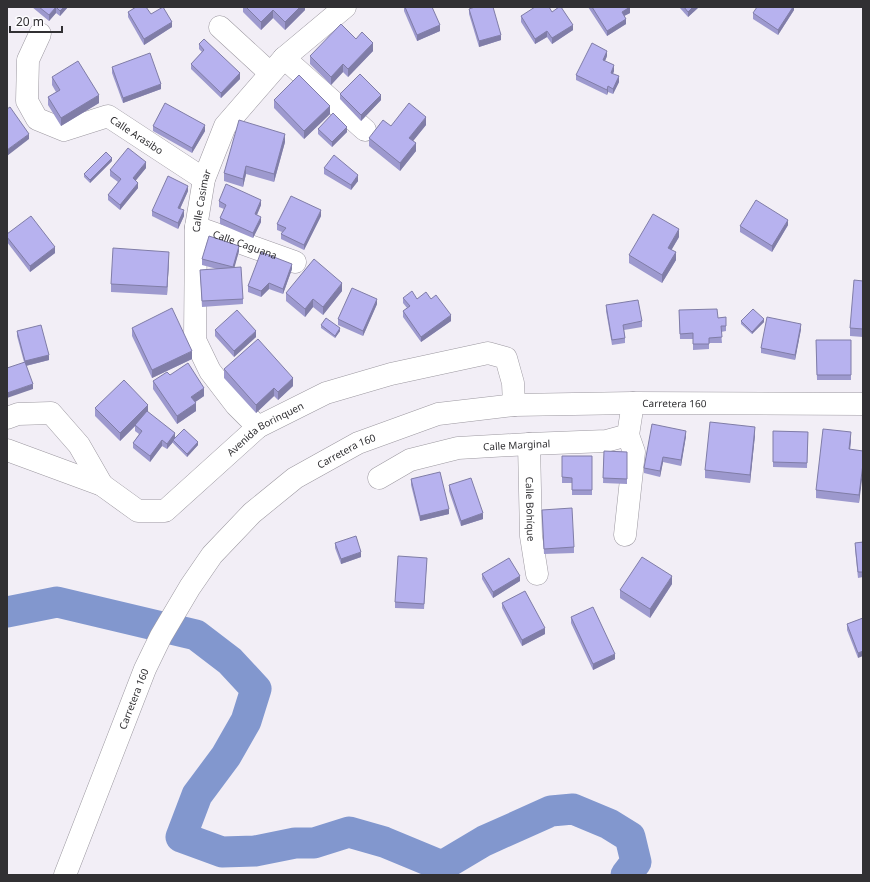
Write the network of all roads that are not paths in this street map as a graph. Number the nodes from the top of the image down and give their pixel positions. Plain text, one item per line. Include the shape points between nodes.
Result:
1 (344, 7) edge
2 (220, 27) dead end
3 (40, 34) dead end
4 (277, 66) junction
5 (365, 130) dead end
6 (204, 179) junction
7 (196, 227) junction
8 (295, 262) dead end
9 (633, 403) junction
10 (863, 404) edge
11 (514, 405) junction
12 (7, 418) edge
13 (258, 427) junction
14 (628, 435) junction
15 (529, 444) junction
16 (7, 450) edge
17 (379, 478) dead end
18 (102, 485) junction
19 (625, 535) dead end
20 (538, 574) dead end
21 (65, 875) edge

1 - 4 street, Calle Casimar
2 - 4 street
3 - 6 street, Calle Arasibo via 28,60 27,101 37,119 64,130 108,116
4 - 5 street
4 - 6 street, Calle Casimar via 225,126
6 - 7 street, Calle Casimar
7 - 8 street, Calle Caguana
7 - 13 street, Calle Casimar via 195,340 210,371 236,405
9 - 10 street, Carretera 160
9 - 11 street, Carretera 160
9 - 14 street
11 - 13 street, Avenida Borinquen via 513,383 506,358 488,353 391,374 326,393
11 - 21 street, Carretera 160 via 438,414 358,443 295,478 252,513 212,555 161,636 145,669
12 - 18 street via 18,414 51,413 79,445
13 - 18 street, Avenida Borinquen via 165,511 138,511
14 - 15 street, Calle Marginal via 606,441
14 - 19 street via 634,452
15 - 17 street, Calle Marginal via 458,448 410,460
15 - 20 street, Calle Bohíque via 531,536
16 - 18 street, Avenida Borinquen

